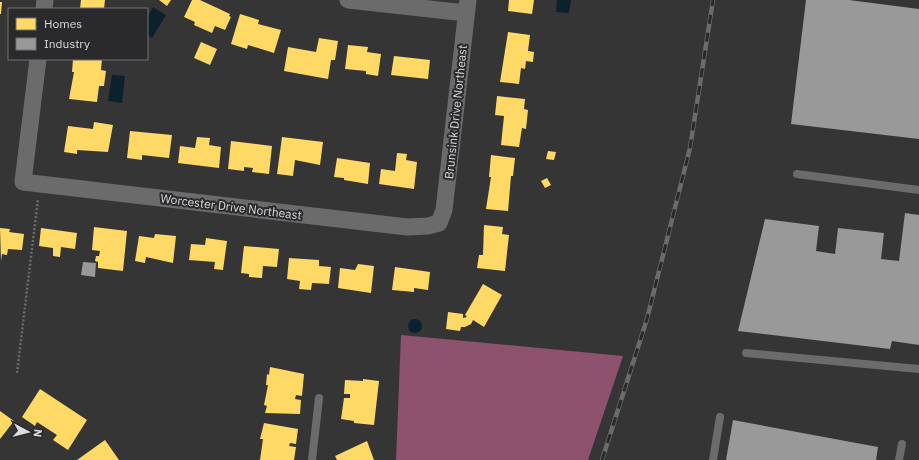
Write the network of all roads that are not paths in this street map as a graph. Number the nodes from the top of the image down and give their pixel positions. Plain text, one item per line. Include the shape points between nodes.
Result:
1 (348, 0) edge
2 (467, 6) edge
3 (38, 60) edge
4 (797, 174) dead end
5 (919, 190) edge
6 (439, 223) joint
7 (746, 353) dead end
8 (919, 369) edge
9 (319, 398) dead end
10 (720, 417) dead end
11 (902, 444) dead end
12 (312, 460) edge
13 (712, 460) edge
14 (899, 460) edge

1 - 2 street
2 - 6 street, Brunsink Drive Northeast via 447,191
3 - 6 street, Worcester Drive Northeast via 31,183 407,227
4 - 5 lane
7 - 8 lane
9 - 12 lane
10 - 13 lane
11 - 14 lane

